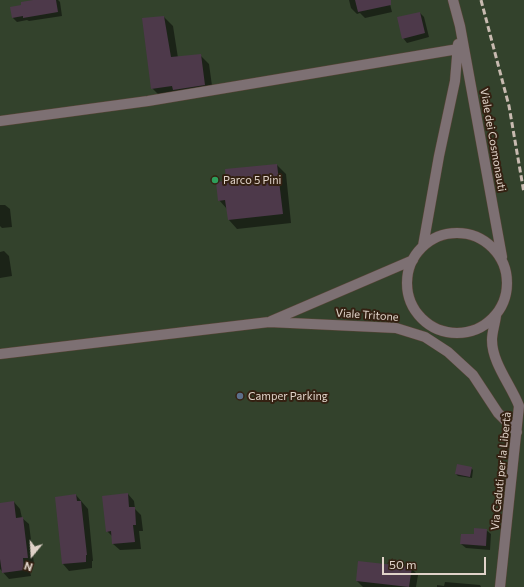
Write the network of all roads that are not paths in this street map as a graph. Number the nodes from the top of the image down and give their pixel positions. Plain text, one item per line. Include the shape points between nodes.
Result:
1 (452, 0) edge
2 (460, 26) junction
3 (458, 49) junction
4 (0, 121) edge
5 (423, 246) junction
6 (502, 259) junction
7 (413, 260) junction
8 (496, 316) junction
9 (421, 317) junction
10 (269, 322) junction
11 (446, 332) junction
12 (425, 337) junction
13 (0, 354) edge
14 (517, 432) junction
15 (500, 587) edge

1 - 2 street, Viale dei Cosmonauti
2 - 3 street, Viale dei Cosmonauti
2 - 6 street, Viale dei Cosmonauti
3 - 4 street via 148,101
3 - 5 street, Viale dei Cosmonauti via 455,81
5 - 6 street via 436,237 466,233 481,238 493,247
5 - 7 street
6 - 8 street via 508,289 504,303
7 - 9 street via 407,284 409,296
7 - 10 street, Viale Tritone
8 - 11 street via 472,331
8 - 14 street, Via Caduti per la Libertà via 492,340 494,354 519,406
9 - 11 street via 432,326
9 - 12 street
10 - 12 street, Viale Tritone via 396,328
10 - 13 street, Viale Tritone
11 - 12 street via 435,332
12 - 14 street, Viale Tritone via 448,352 473,375 498,413
14 - 15 street, Via Caduti per la Libertà

